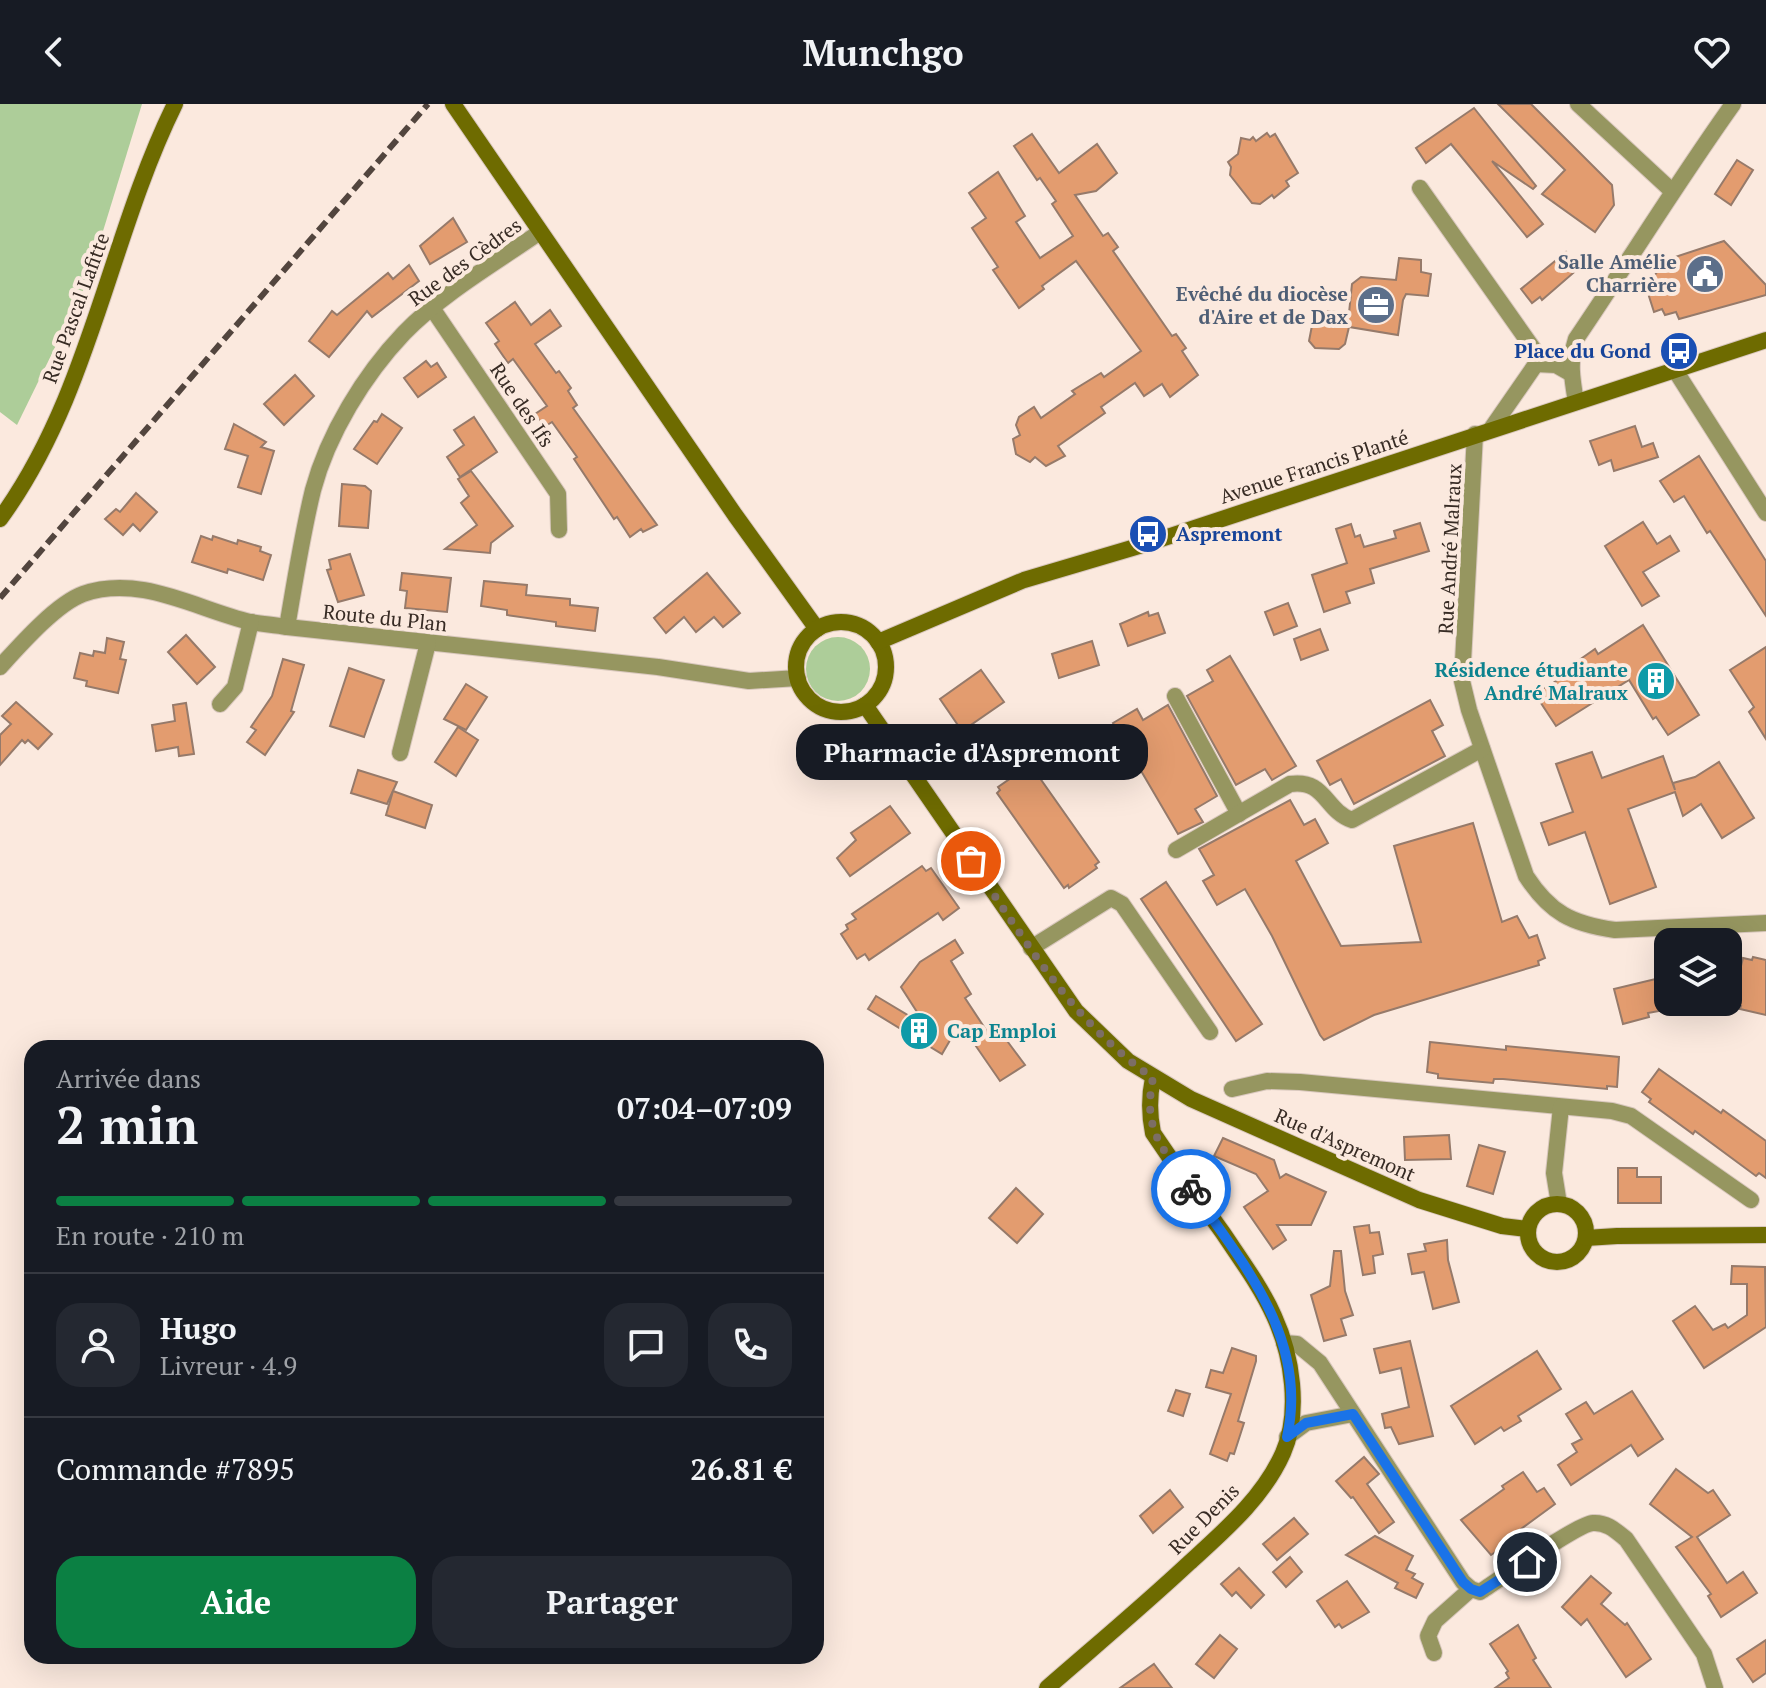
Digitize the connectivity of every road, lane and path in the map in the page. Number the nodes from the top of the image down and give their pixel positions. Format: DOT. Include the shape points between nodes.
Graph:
graph roads {
  1 [pos="175,104"];
  2 [pos="453,104"];
  3 [pos="1578,104"];
  4 [pos="1733,104"];
  5 [pos="1420,188"];
  6 [pos="1672,191"];
  7 [pos="540,232"];
  8 [pos="432,308"];
  9 [pos="1766,340"];
  10 [pos="1536,364"];
  11 [pos="1675,370"];
  12 [pos="1570,373"];
  13 [pos="1576,402"];
  14 [pos="1483,432"];
  15 [pos="1766,513"];
  16 [pos="0,519"];
  17 [pos="559,530"];
  18 [pos="251,622"];
  19 [pos="287,627"];
  20 [pos="817,629"];
  21 [pos="878,642"];
  22 [pos="428,643"];
  23 [pos="0,667"];
  24 [pos="798,678"];
  25 [pos="1175,696"];
  26 [pos="220,704"];
  27 [pos="865,705"];
  28 [pos="1482,749"];
  29 [pos="400,753"];
  30 [pos="1239,814"];
  31 [pos="1176,850"];
  32 [pos="1766,923"];
  33 [pos="1031,948"];
  34 [pos="1210,1032"];
  35 [pos="1153,1078"];
  36 [pos="1232,1089"];
  37 [pos="1561,1107"];
  38 [pos="1751,1200"];
  39 [pos="1559,1204"];
  40 [pos="1527,1229"];
  41 [pos="1766,1235"];
  42 [pos="1586,1238"];
  43 [pos="1284,1343"];
  44 [pos="1353,1414"];
  45 [pos="1287,1437"];
  46 [pos="1471,1589"];
  47 [pos="1434,1653"];
  48 [pos="1047,1688"];
  49 [pos="1715,1688"];
  1 -- 16 [label="main road, Rue Pascal Lafitte" via="156,143 52,430"];
  2 -- 7 [label="main road"];
  3 -- 6 [label="street"];
  4 -- 6 [label="street"];
  5 -- 10 [label="street" via="1537,354"];
  6 -- 12 [label="street" via="1576,339"];
  7 -- 8 [label="street, Rue des Cèdres"];
  7 -- 20 [label="main road"];
  8 -- 17 [label="street, Rue des Ifs" via="558,494"];
  8 -- 19 [label="street, Rue des Cèdres" via="376,367 332,443 314,487"];
  9 -- 11 [label="main road, Avenue Francis Planté"];
  10 -- 12 [label="street" via="1556,365"];
  10 -- 14 [label="street"];
  11 -- 13 [label="main road, Avenue Francis Planté"];
  11 -- 15 [label="street"];
  12 -- 13 [label="street"];
  13 -- 14 [label="main road, Avenue Francis Planté"];
  14 -- 21 [label="main road, Avenue Francis Planté" via="1024,580"];
  14 -- 28 [label="street, Rue André Malraux" via="1462,681"];
  18 -- 19 [label="street, Route du Plan"];
  18 -- 23 [label="street, Route du Plan" via="145,589 113,587 81,594 37,626"];
  18 -- 26 [label="street" via="235,687"];
  19 -- 22 [label="street, Route du Plan"];
  20 -- 21 [label="main road" via="844,622 869,632"];
  20 -- 24 [label="main road" via="800,651"];
  21 -- 27 [label="main road" via="886,670 876,696"];
  22 -- 24 [label="street, Route du Plan" via="749,681"];
  22 -- 29 [label="street"];
  24 -- 27 [label="main road" via="810,699 830,711"];
  25 -- 30 [label="street"];
  27 -- 33 [label="main road, Rue d'Aspremont"];
  28 -- 30 [label="street" via="1352,820 1304,782 1290,784"];
  28 -- 32 [label="street, Rue André Malraux" via="1526,876 1540,897 1563,915 1615,930"];
  30 -- 31 [label="street"];
  33 -- 34 [label="street" via="1111,898 1122,904"];
  33 -- 35 [label="main road, Rue d'Aspremont" via="1076,1011"];
  35 -- 40 [label="main road, Rue d'Aspremont" via="1419,1200"];
  35 -- 43 [label="main road, Rue Denis" via="1153,1133 1252,1276"];
  36 -- 37 [label="street" via="1267,1081 1300,1082"];
  37 -- 38 [label="street" via="1631,1116"];
  37 -- 39 [label="street" via="1554,1173"];
  39 -- 40 [label="main road" via="1544,1206"];
  39 -- 42 [label="main road" via="1574,1209 1584,1222"];
  40 -- 42 [label="main road" via="1537,1256 1550,1263 1579,1254"];
  41 -- 42 [label="main road"];
  43 -- 44 [label="street" via="1297,1344 1320,1363"];
  43 -- 45 [label="main road, Rue Denis" via="1292,1384"];
  44 -- 45 [label="street" via="1306,1423"];
  44 -- 46 [label="street"];
  45 -- 48 [label="main road, Rue Denis" via="1267,1482 1243,1512"];
  46 -- 47 [label="street" via="1435,1621 1428,1636"];
  46 -- 49 [label="street" via="1480,1592 1592,1523 1611,1526 1626,1539 1704,1654"];
}
